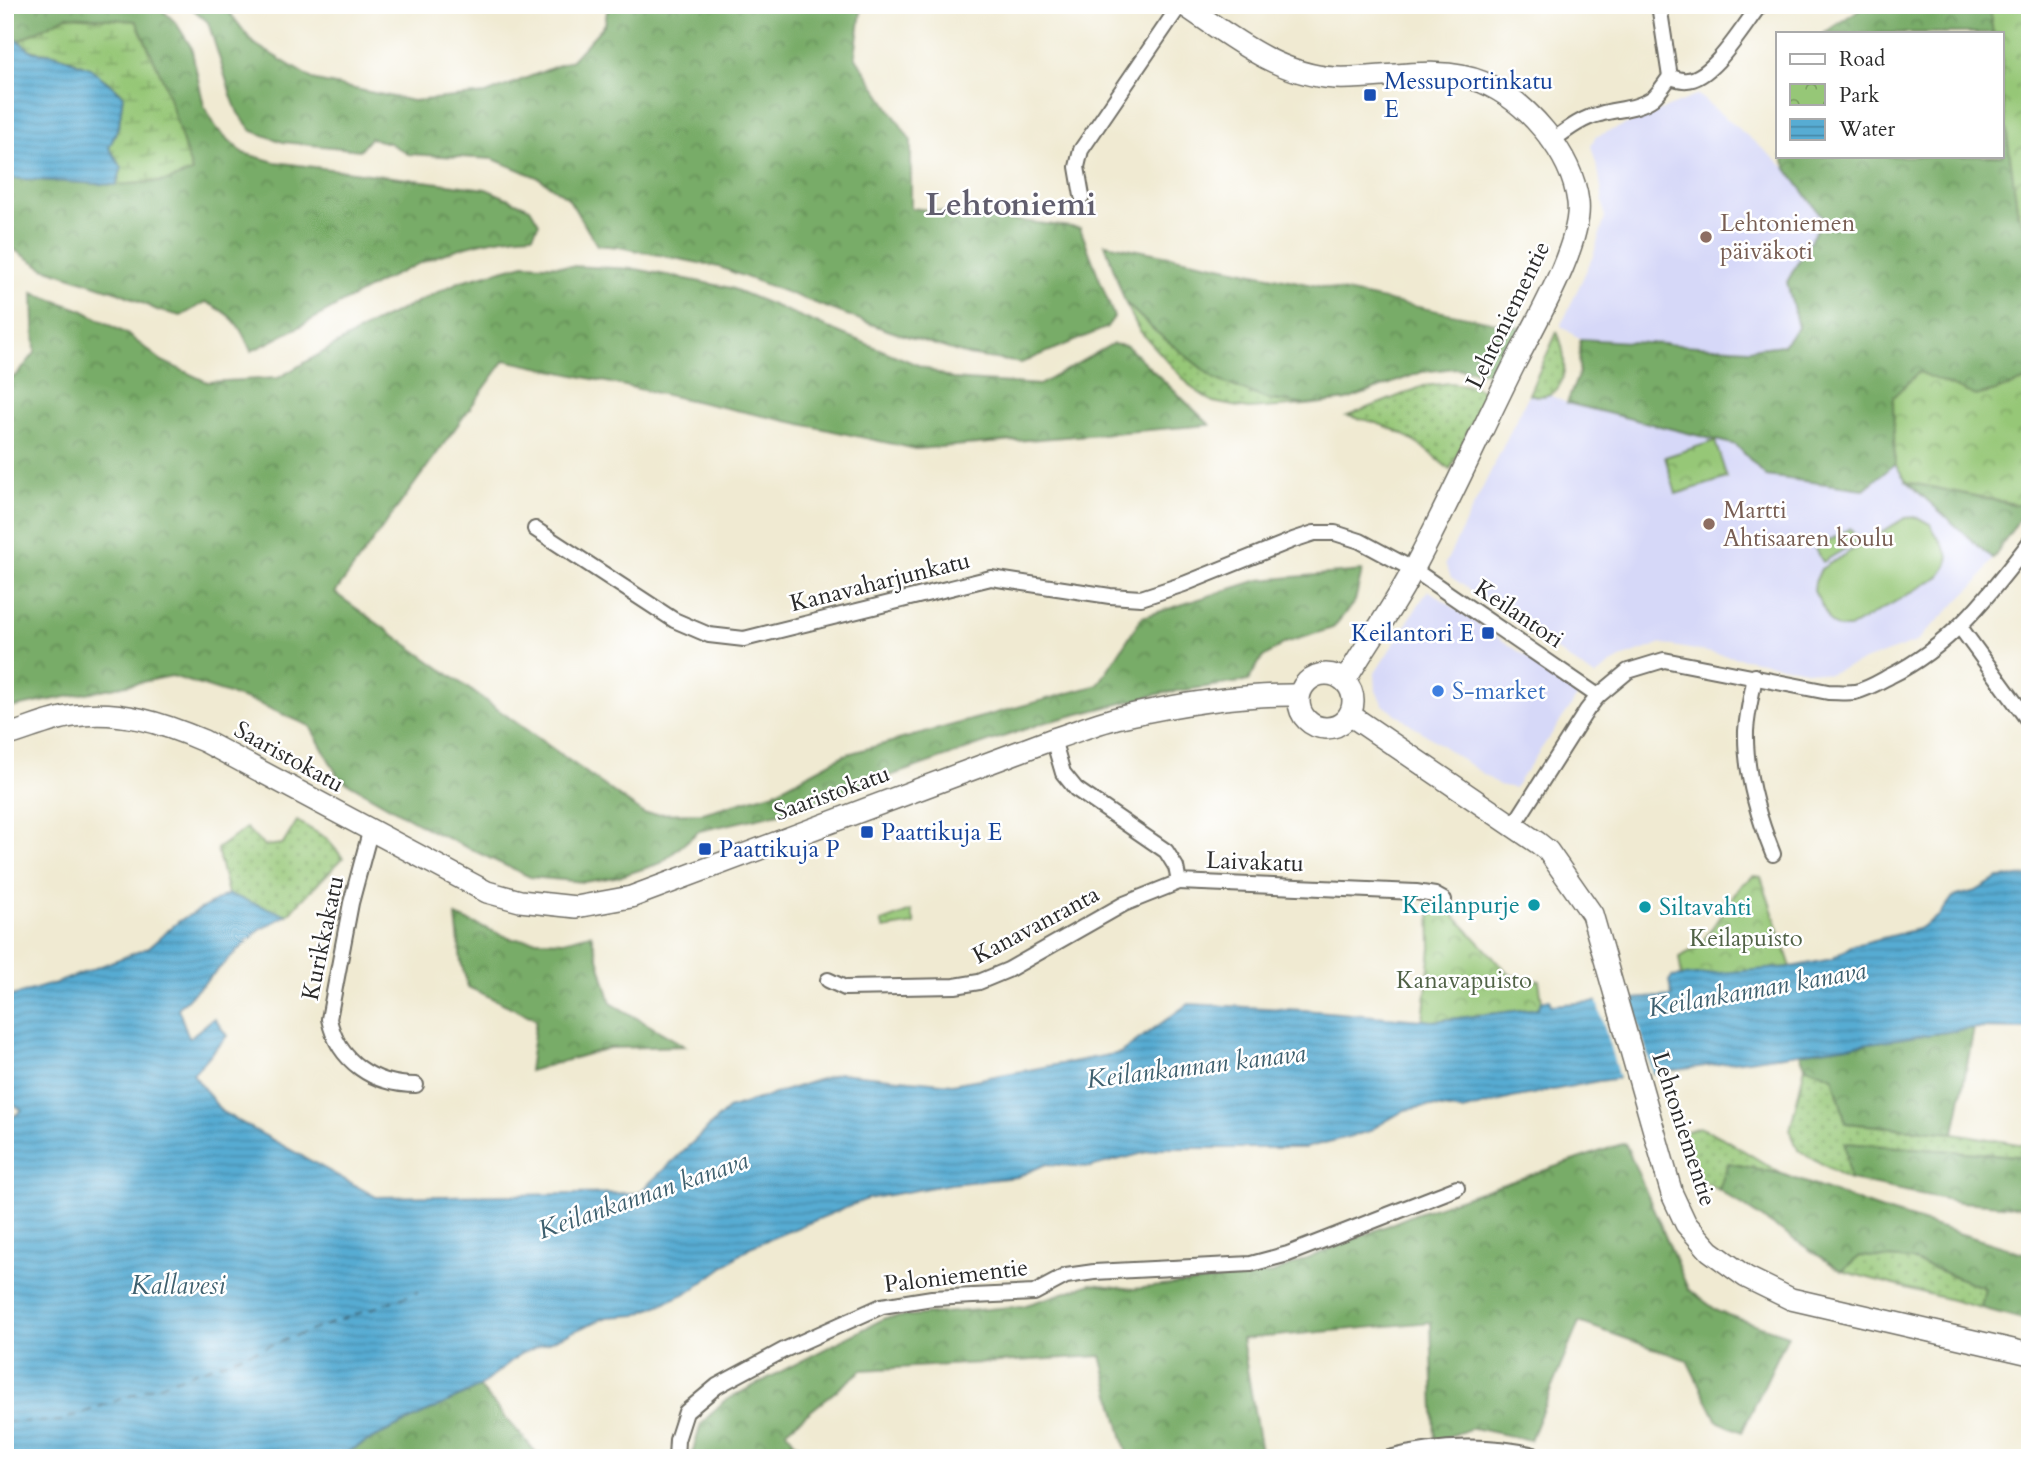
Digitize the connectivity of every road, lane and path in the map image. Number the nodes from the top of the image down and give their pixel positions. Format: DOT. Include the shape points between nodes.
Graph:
graph roads {
  1 [pos="1182,5"];
  2 [pos="1659,5"];
  3 [pos="1760,5"];
  4 [pos="1670,77"];
  5 [pos="1553,140"];
  6 [pos="1082,196"];
  7 [pos="535,528"];
  8 [pos="2030,542"];
  9 [pos="1414,570"];
  10 [pos="1960,627"];
  11 [pos="1755,676"];
  12 [pos="1345,681"];
  13 [pos="1299,695"];
  14 [pos="1598,696"];
  15 [pos="1350,715"];
  16 [pos="2030,723"];
  17 [pos="5,736"];
  18 [pos="1053,739"];
  19 [pos="1514,825"];
  20 [pos="370,832"];
  21 [pos="1773,853"];
  22 [pos="1179,882"];
  23 [pos="1444,900"];
  24 [pos="828,981"];
  25 [pos="416,1085"];
  26 [pos="1457,1188"];
  27 [pos="2030,1354"];
  28 [pos="676,1458"];
  29 [pos="1389,1458"];
  30 [pos="1545,1458"];
  1 -- 5 [label="main road, Lehtoniementie" via="1269,61 1296,71 1333,78 1443,74 1483,83 1504,94"];
  1 -- 6 [label="street" via="1081,150 1077,167"];
  2 -- 4 [label="street"];
  3 -- 4 [label="street" via="1704,74 1687,80"];
  4 -- 5 [label="street" via="1653,98 1578,122"];
  5 -- 9 [label="main road, Lehtoniementie" via="1578,202 1573,239"];
  7 -- 9 [label="street, Kanavaharjunkatu" via="674,620 709,635 744,639 991,578 1141,598 1314,533 1335,533 1360,541"];
  8 -- 10 [label="street"];
  9 -- 12 [label="main road, Lehtoniementie"];
  9 -- 14 [label="street, Keilantori"];
  10 -- 11 [label="street" via="1898,673 1853,692 1828,692"];
  10 -- 16 [label="street"];
  11 -- 14 [label="street" via="1664,660 1628,671"];
  11 -- 21 [label="street" via="1746,759 1759,819"];
  12 -- 13 [label="main road" via="1330,674 1314,676"];
  12 -- 15 [label="main road" via="1354,701"];
  13 -- 15 [label="main road" via="1304,718 1316,727 1339,726"];
  13 -- 18 [label="main road, Saaristokatu" via="1215,702 1120,718"];
  14 -- 19 [label="street"];
  15 -- 19 [label="main road, Lehtoniementie"];
  17 -- 20 [label="main road, Saaristokatu" via="72,716 114,714 162,723 204,741"];
  18 -- 20 [label="main road, Saaristokatu" via="631,897 576,907 486,892"];
  18 -- 22 [label="street, Laivakatu" via="1063,773 1076,789 1166,851 1177,867"];
  19 -- 27 [label="main road, Lehtoniementie" via="1548,851 1592,914 1672,1194 1686,1224 1710,1251 1746,1277 1791,1299"];
  20 -- 25 [label="street, Kurikkakatu" via="329,1019 333,1039 345,1056 372,1076 396,1085"];
  22 -- 23 [label="street, Laivakatu" via="1416,892"];
  22 -- 24 [label="street, Kanavanranta" via="1124,904 979,982 845,988"];
  26 -- 28 [label="street, Paloniementie" via="1251,1264 1094,1272 1066,1276 1034,1293 932,1298 882,1306 717,1386 686,1412"];
  29 -- 30 [label="street" via="1477,1446"];
}
